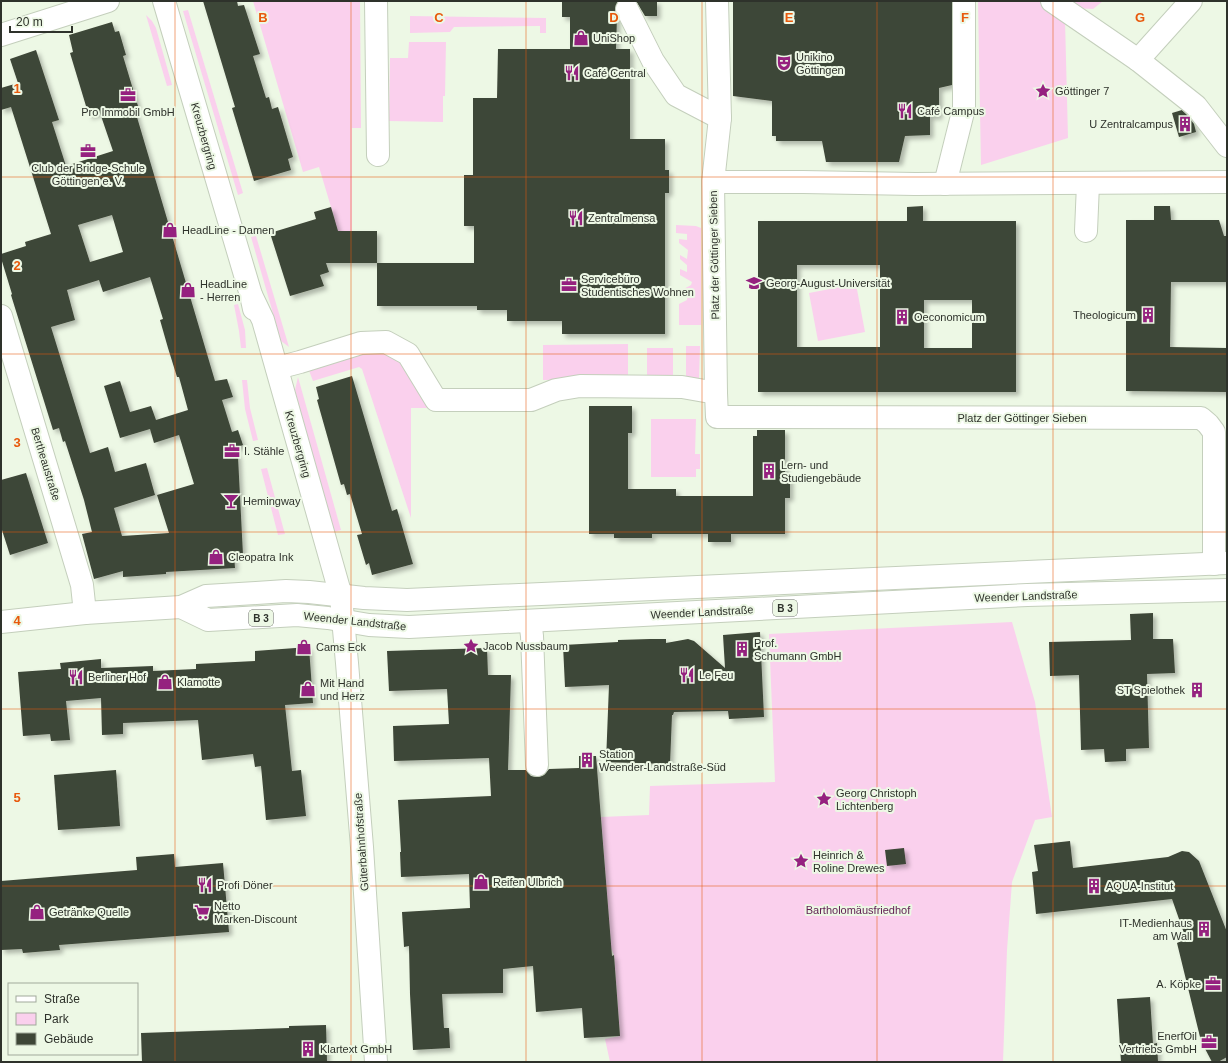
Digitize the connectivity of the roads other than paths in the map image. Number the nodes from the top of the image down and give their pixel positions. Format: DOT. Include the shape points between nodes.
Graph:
graph roads {
  1 [pos="108,1"];
  2 [pos="164,1"];
  3 [pos="376,1"];
  4 [pos="717,1"];
  5 [pos="964,1"];
  6 [pos="1052,1"];
  7 [pos="1191,1"];
  8 [pos="627,9"];
  9 [pos="1,35"];
  10 [pos="1138,60"];
  11 [pos="720,118"];
  12 [pos="1227,146"];
  13 [pos="378,155"];
  14 [pos="713,182"];
  15 [pos="1227,182"];
  16 [pos="945,184"];
  17 [pos="1088,184"];
  18 [pos="1086,231"];
  19 [pos="251,295"];
  20 [pos="1,316"];
  21 [pos="277,368"];
  22 [pos="716,393"];
  23 [pos="1220,564"];
  24 [pos="1227,590"];
  25 [pos="336,595"];
  26 [pos="181,607"];
  27 [pos="85,613"];
  28 [pos="343,621"];
  29 [pos="530,621"];
  30 [pos="1,622"];
  31 [pos="537,765"];
  32 [pos="376,1062"];
  1 -- 9 [label="street"];
  2 -- 19 [label="street, Kreuzbergring"];
  3 -- 13 [label="street"];
  4 -- 11 [label="street, Platz der Göttinger Sieben"];
  5 -- 16 [label="street" via="964,108"];
  6 -- 10 [label="street"];
  7 -- 10 [label="street"];
  8 -- 11 [label="street" via="653,61 676,95"];
  10 -- 12 [label="street" via="1196,106"];
  11 -- 14 [label="street, Platz der Göttinger Sieben"];
  14 -- 16 [label="street"];
  14 -- 22 [label="street, Platz der Göttinger Sieben"];
  15 -- 17 [label="street"];
  16 -- 17 [label="street"];
  17 -- 18 [label="street"];
  19 -- 21 [label="street, Kreuzbergring" via="263,320"];
  19 -- 25 [label="street, Kreuzbergring" via="267,371 310,529"];
  20 -- 27 [label="street, Bertheaustraße" via="82,585"];
  21 -- 22 [label="street" via="361,343 386,342 408,354 436,400 532,400 556,390 580,386 682,387"];
  21 -- 25 [label="street, Kreuzbergring"];
  22 -- 23 [label="street, Platz der Göttinger Sieben" via="717,417 1201,418 1214,432"];
  23 -- 25 [label="street, Weender Landstraße / B 3" via="430,600"];
  24 -- 29 [label="street, Weender Landstraße / B 3" via="1027,595"];
  25 -- 26 [label="street, Weender Landstraße / B 3" via="286,591 206,596"];
  25 -- 28 [label="street, Güterbahnhofstraße"];
  26 -- 27 [label="street, Weender Landstraße / B 3"];
  26 -- 28 [label="street, Weender Landstraße / B 3" via="208,620 297,615"];
  27 -- 30 [label="street, Weender Landstraße / B 3"];
  28 -- 29 [label="street, Weender Landstraße / B 3" via="409,627"];
  28 -- 32 [label="street, Güterbahnhofstraße"];
  29 -- 31 [label="street"];
}
